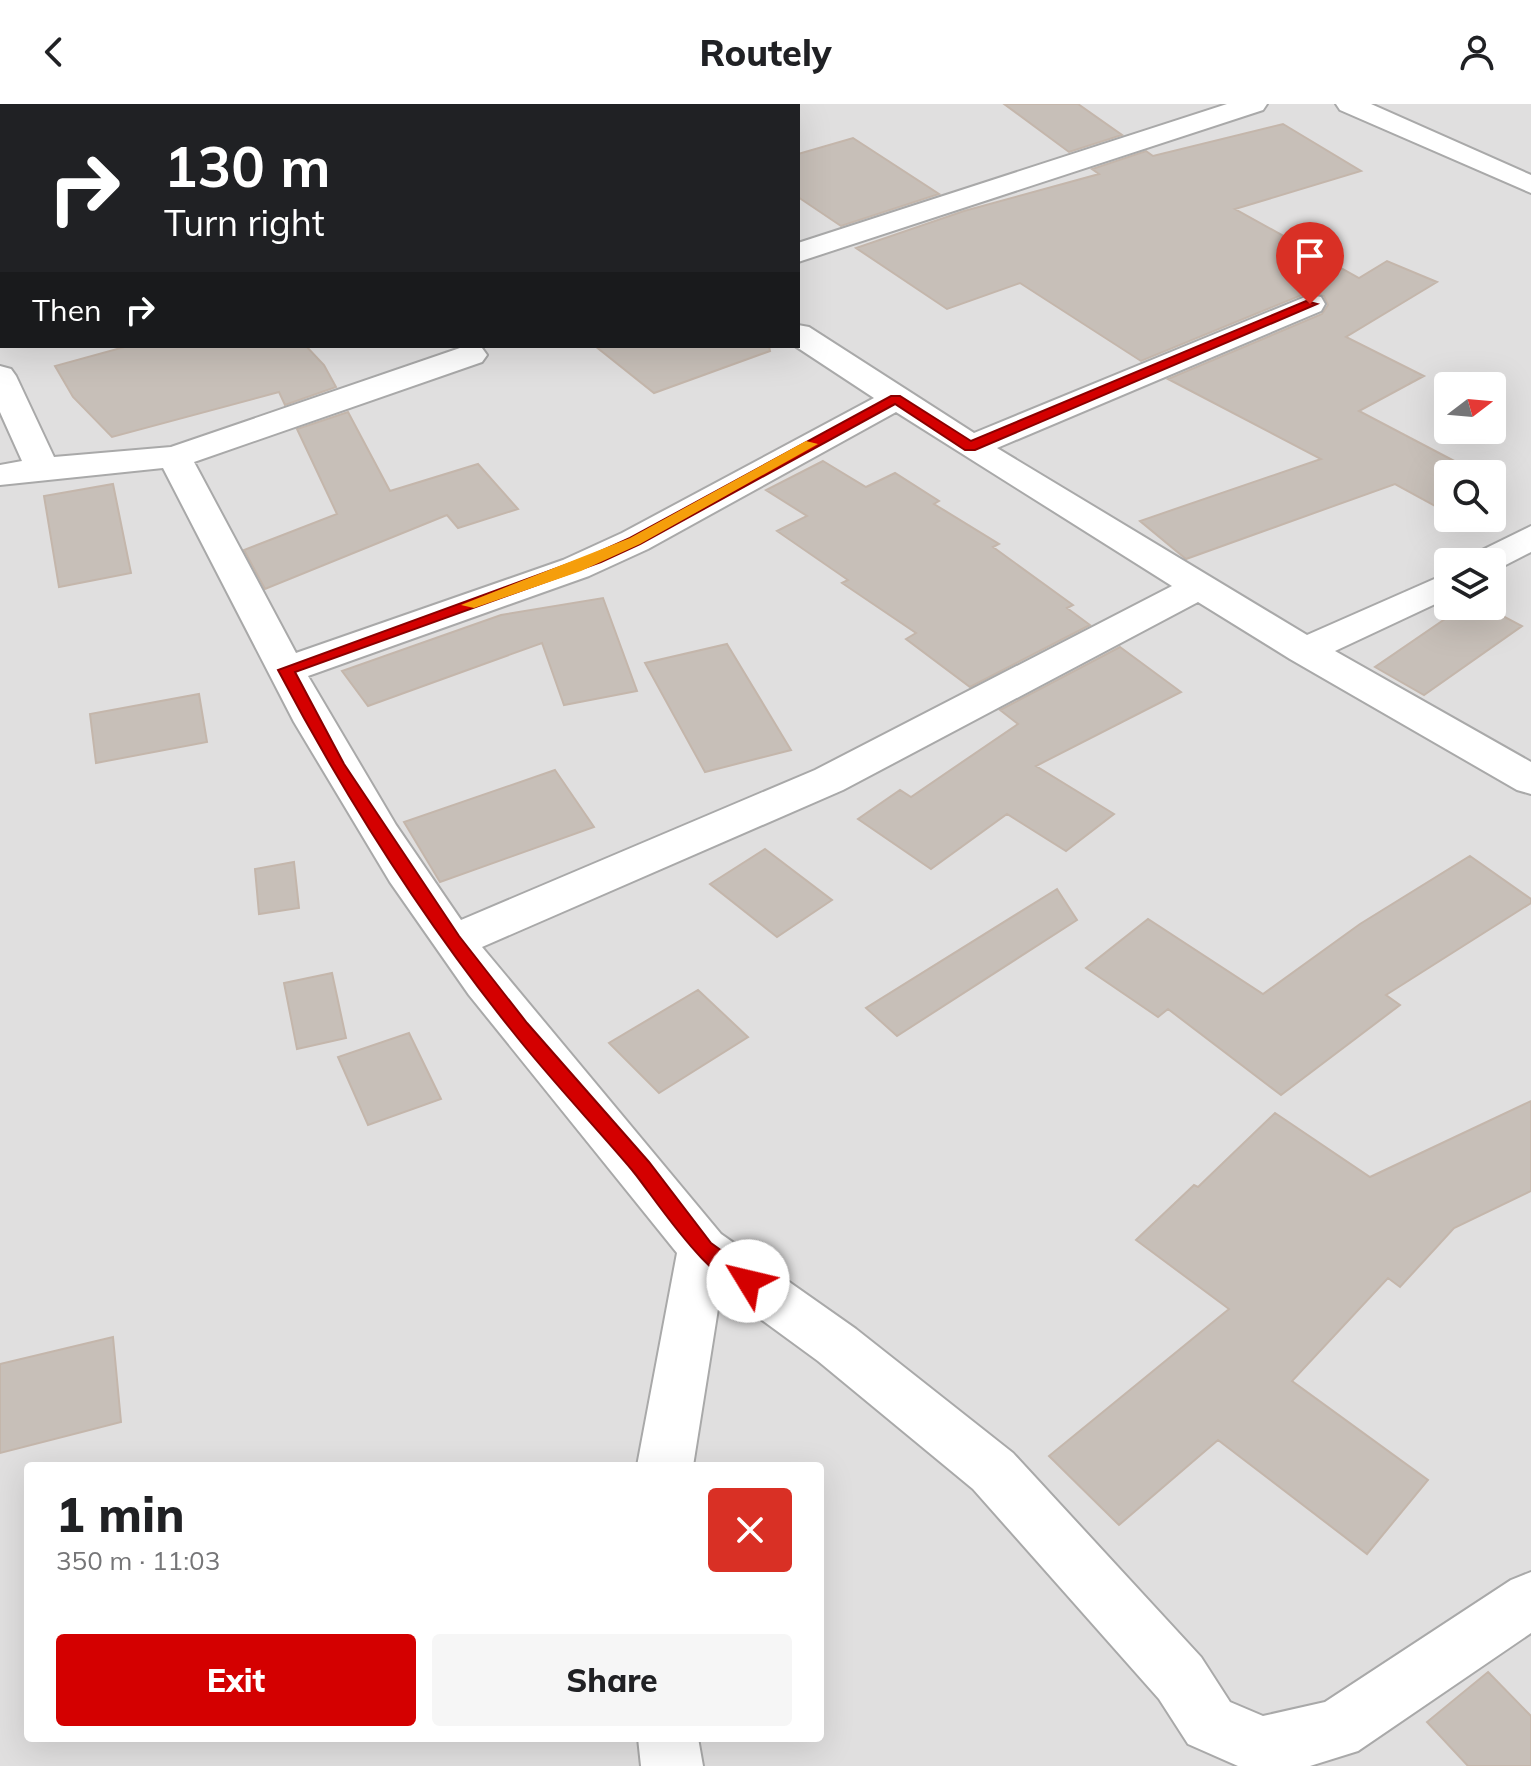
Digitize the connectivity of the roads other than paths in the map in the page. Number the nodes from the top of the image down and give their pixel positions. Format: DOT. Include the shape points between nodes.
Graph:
graph roads {
  1 [pos="1254,104"];
  2 [pos="1349,104"];
  3 [pos="1531,185"];
  4 [pos="800,252"];
  5 [pos="1310,304"];
  6 [pos="800,335"];
  7 [pos="471,355"];
  8 [pos="0,376"];
  9 [pos="896,399"];
  10 [pos="970,447"];
  11 [pos="175,457"];
  12 [pos="42,468"];
  13 [pos="0,475"];
  14 [pos="1531,537"];
  15 [pos="1506,551"];
  16 [pos="1198,587"];
  17 [pos="1434,590"];
  18 [pos="1303,651"];
  19 [pos="286,670"];
  20 [pos="1531,780"];
  21 [pos="453,941"];
  22 [pos="703,1249"];
  23 [pos="666,1462"];
  24 [pos="1531,1599"];
  25 [pos="669,1742"];
  26 [pos="672,1766"];
  1 -- 4 [label="street"];
  2 -- 3 [label="street"];
  5 -- 10 [label="street"];
  6 -- 9 [label="street"];
  7 -- 11 [label="street"];
  8 -- 12 [label="street"];
  9 -- 10 [label="street"];
  9 -- 19 [label="street" via="588,563"];
  10 -- 16 [label="street"];
  11 -- 12 [label="street"];
  11 -- 19 [label="street"];
  12 -- 13 [label="street"];
  14 -- 15 [label="street"];
  16 -- 18 [label="street"];
  16 -- 21 [label="street" via="829,780"];
  17 -- 18 [label="street"];
  18 -- 20 [label="street"];
  19 -- 21 [label="street" via="337,765"];
  21 -- 22 [label="street" via="520,1028 642,1167"];
  22 -- 23 [label="street"];
  22 -- 24 [label="street" via="837,1345 993,1471 1180,1678 1209,1723 1263,1746 1337,1730"];
  25 -- 26 [label="street"];
}
